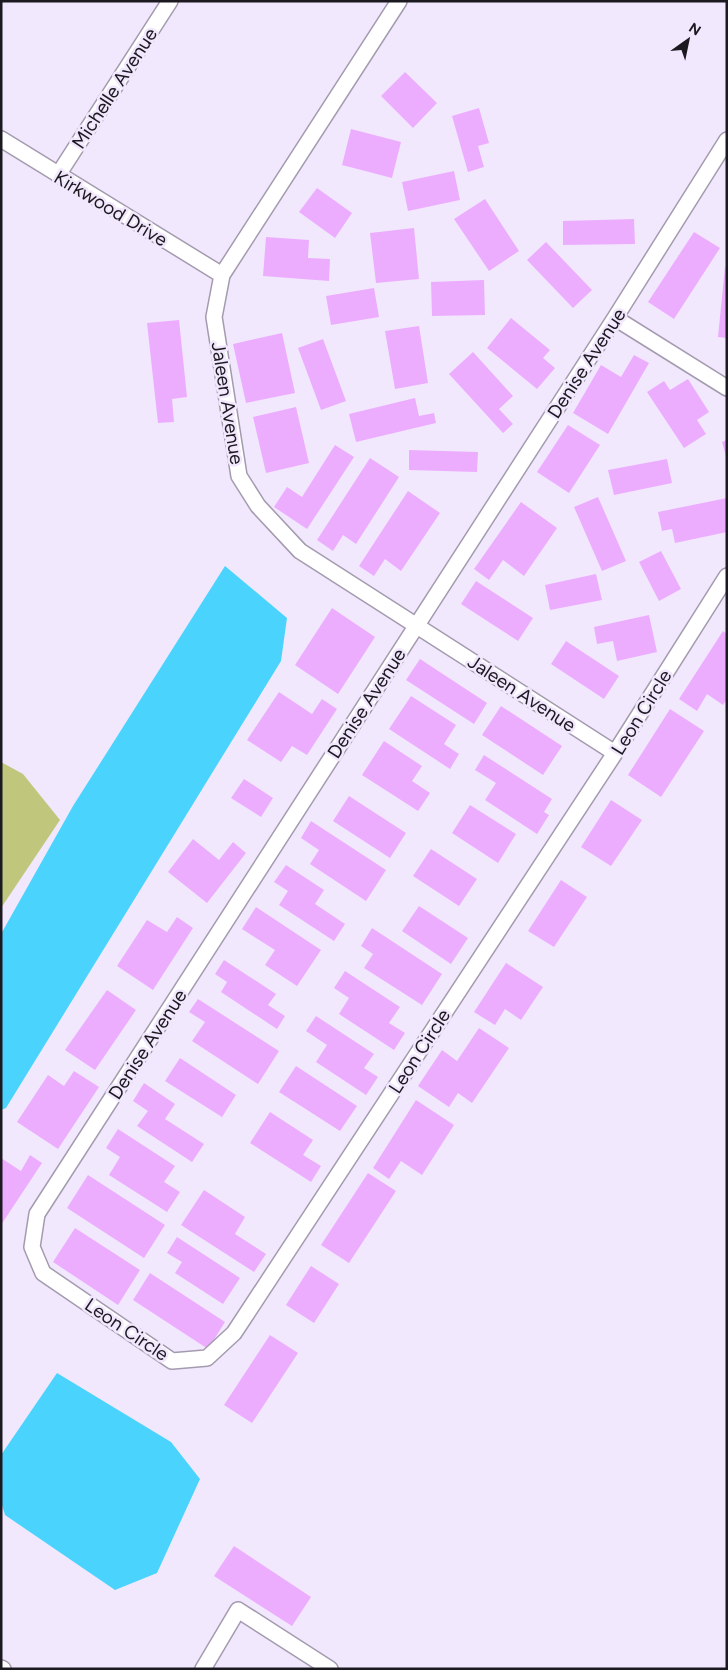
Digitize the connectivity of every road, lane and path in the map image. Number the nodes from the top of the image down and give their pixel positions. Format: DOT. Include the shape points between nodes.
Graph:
graph roads {
  1 [pos="170,1"];
  2 [pos="399,1"];
  3 [pos="1,139"];
  4 [pos="727,140"];
  5 [pos="58,176"];
  6 [pos="222,275"];
  7 [pos="615,318"];
  8 [pos="727,388"];
  9 [pos="727,576"];
  10 [pos="416,626"];
  11 [pos="615,753"];
  12 [pos="43,1273"];
  13 [pos="202,1669"];
  14 [pos="330,1669"];
  1 -- 5 [label="lane, Michelle Avenue"];
  2 -- 6 [label="lane, Jaleen Avenue"];
  3 -- 5 [label="lane, Kirkwood Drive"];
  4 -- 7 [label="lane, Denise Avenue"];
  5 -- 6 [label="lane, Kirkwood Drive"];
  6 -- 10 [label="lane, Jaleen Avenue" via="214,317 239,476 258,506 300,551"];
  7 -- 8 [label="lane"];
  7 -- 10 [label="lane, Denise Avenue"];
  9 -- 11 [label="lane, Leon Circle"];
  10 -- 11 [label="lane, Jaleen Avenue"];
  10 -- 12 [label="lane, Denise Avenue" via="37,1214 32,1247"];
  11 -- 12 [label="lane, Leon Circle" via="234,1333 207,1358 172,1361"];
  13 -- 14 [label="lane" via="238,1610"];
}
